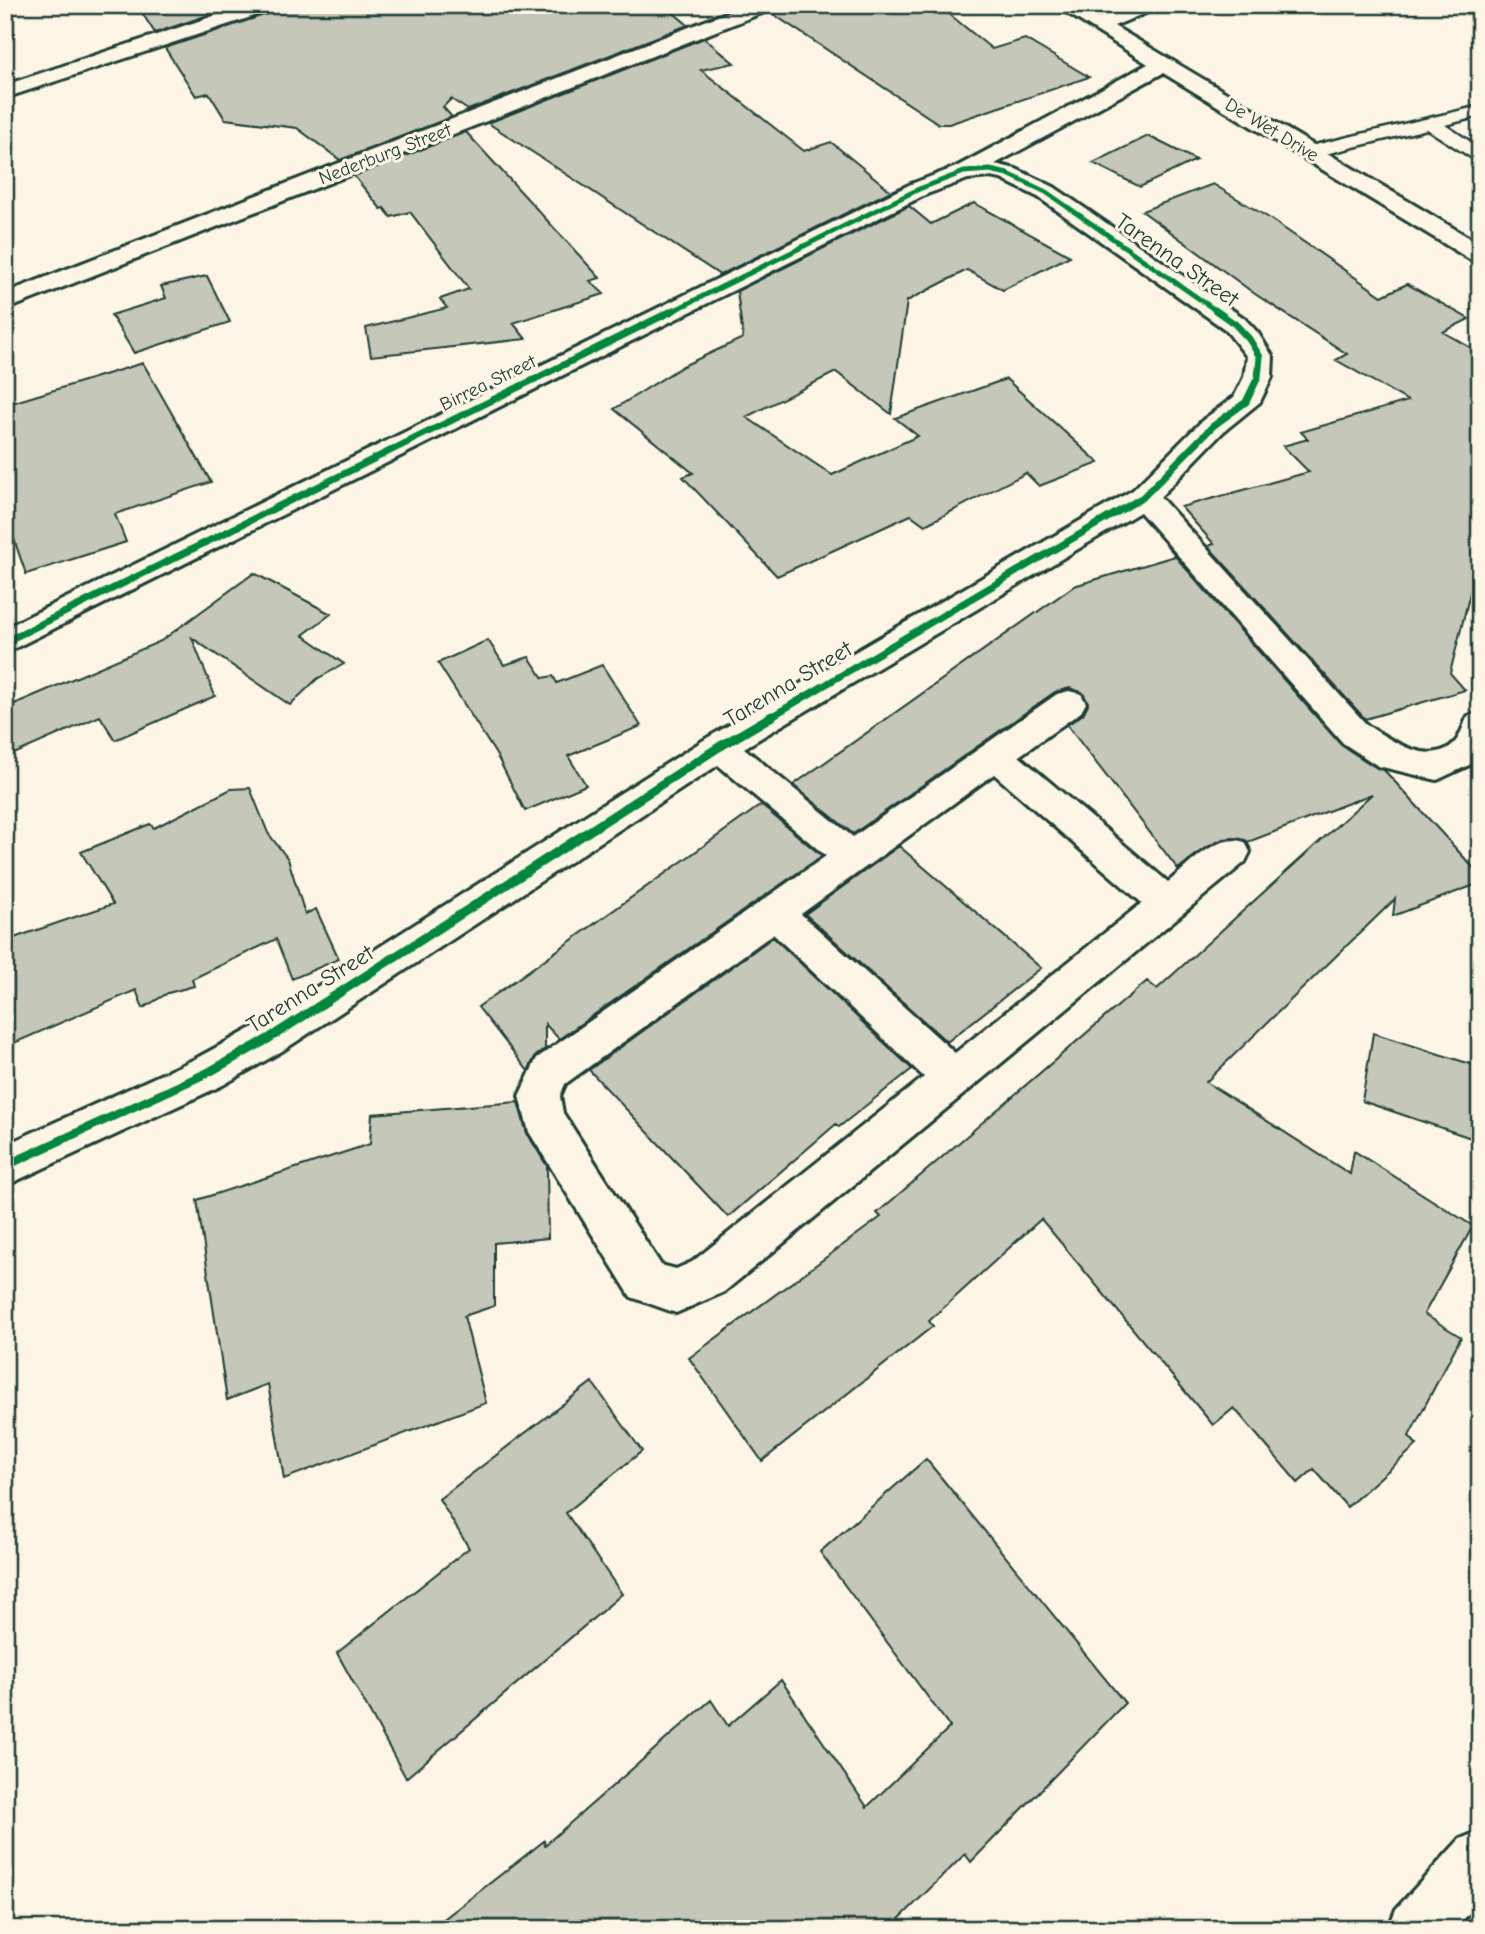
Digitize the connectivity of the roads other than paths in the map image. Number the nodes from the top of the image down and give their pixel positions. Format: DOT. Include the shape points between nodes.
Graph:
graph roads {
  1 [pos="268,5"];
  2 [pos="765,5"];
  3 [pos="1065,5"];
  4 [pos="1148,5"];
  5 [pos="1099,25"];
  6 [pos="1163,64"];
  7 [pos="5,92"];
  8 [pos="1480,111"];
  9 [pos="1430,123"];
  10 [pos="1309,152"];
  11 [pos="1480,157"];
  12 [pos="977,171"];
  13 [pos="1480,255"];
  14 [pos="5,302"];
  15 [pos="1143,497"];
  16 [pos="5,642"];
  17 [pos="1069,703"];
  18 [pos="1480,725"];
  19 [pos="719,747"];
  20 [pos="995,755"];
  21 [pos="1232,852"];
  22 [pos="852,857"];
  23 [pos="1168,904"];
  24 [pos="774,912"];
  25 [pos="954,1078"];
  26 [pos="5,1166"];
  27 [pos="1480,1859"];
  28 [pos="1416,1929"];
  1 -- 7 [label="street"];
  2 -- 14 [label="street, Nederburg Street"];
  3 -- 5 [label="street, De Wet Drive"];
  4 -- 5 [label="street"];
  5 -- 6 [label="street, De Wet Drive"];
  6 -- 10 [label="street, De Wet Drive"];
  6 -- 12 [label="street, Birrea Street"];
  8 -- 9 [label="lane"];
  9 -- 10 [label="lane"];
  9 -- 11 [label="lane"];
  10 -- 13 [label="street, De Wet Drive"];
  12 -- 15 [label="street, Tarenna Street" via="1008,174 1046,192 1235,324 1260,358 1258,377 1246,402 1213,426"];
  12 -- 16 [label="street, Birrea Street" via="942,178"];
  15 -- 18 [label="street" via="1355,734 1390,758 1437,767 1469,750"];
  15 -- 19 [label="street, Tarenna Street"];
  17 -- 20 [label="street"];
  19 -- 22 [label="street"];
  19 -- 26 [label="street, Tarenna Street" via="268,1039 209,1072"];
  20 -- 22 [label="street"];
  20 -- 23 [label="street"];
  21 -- 23 [label="street"];
  22 -- 24 [label="street"];
  23 -- 25 [label="street"];
  24 -- 25 [label="street"];
  24 -- 25 [label="street" via="551,1071 539,1096 544,1119 648,1282 676,1291 708,1277"];
  27 -- 28 [label="street"];
}
